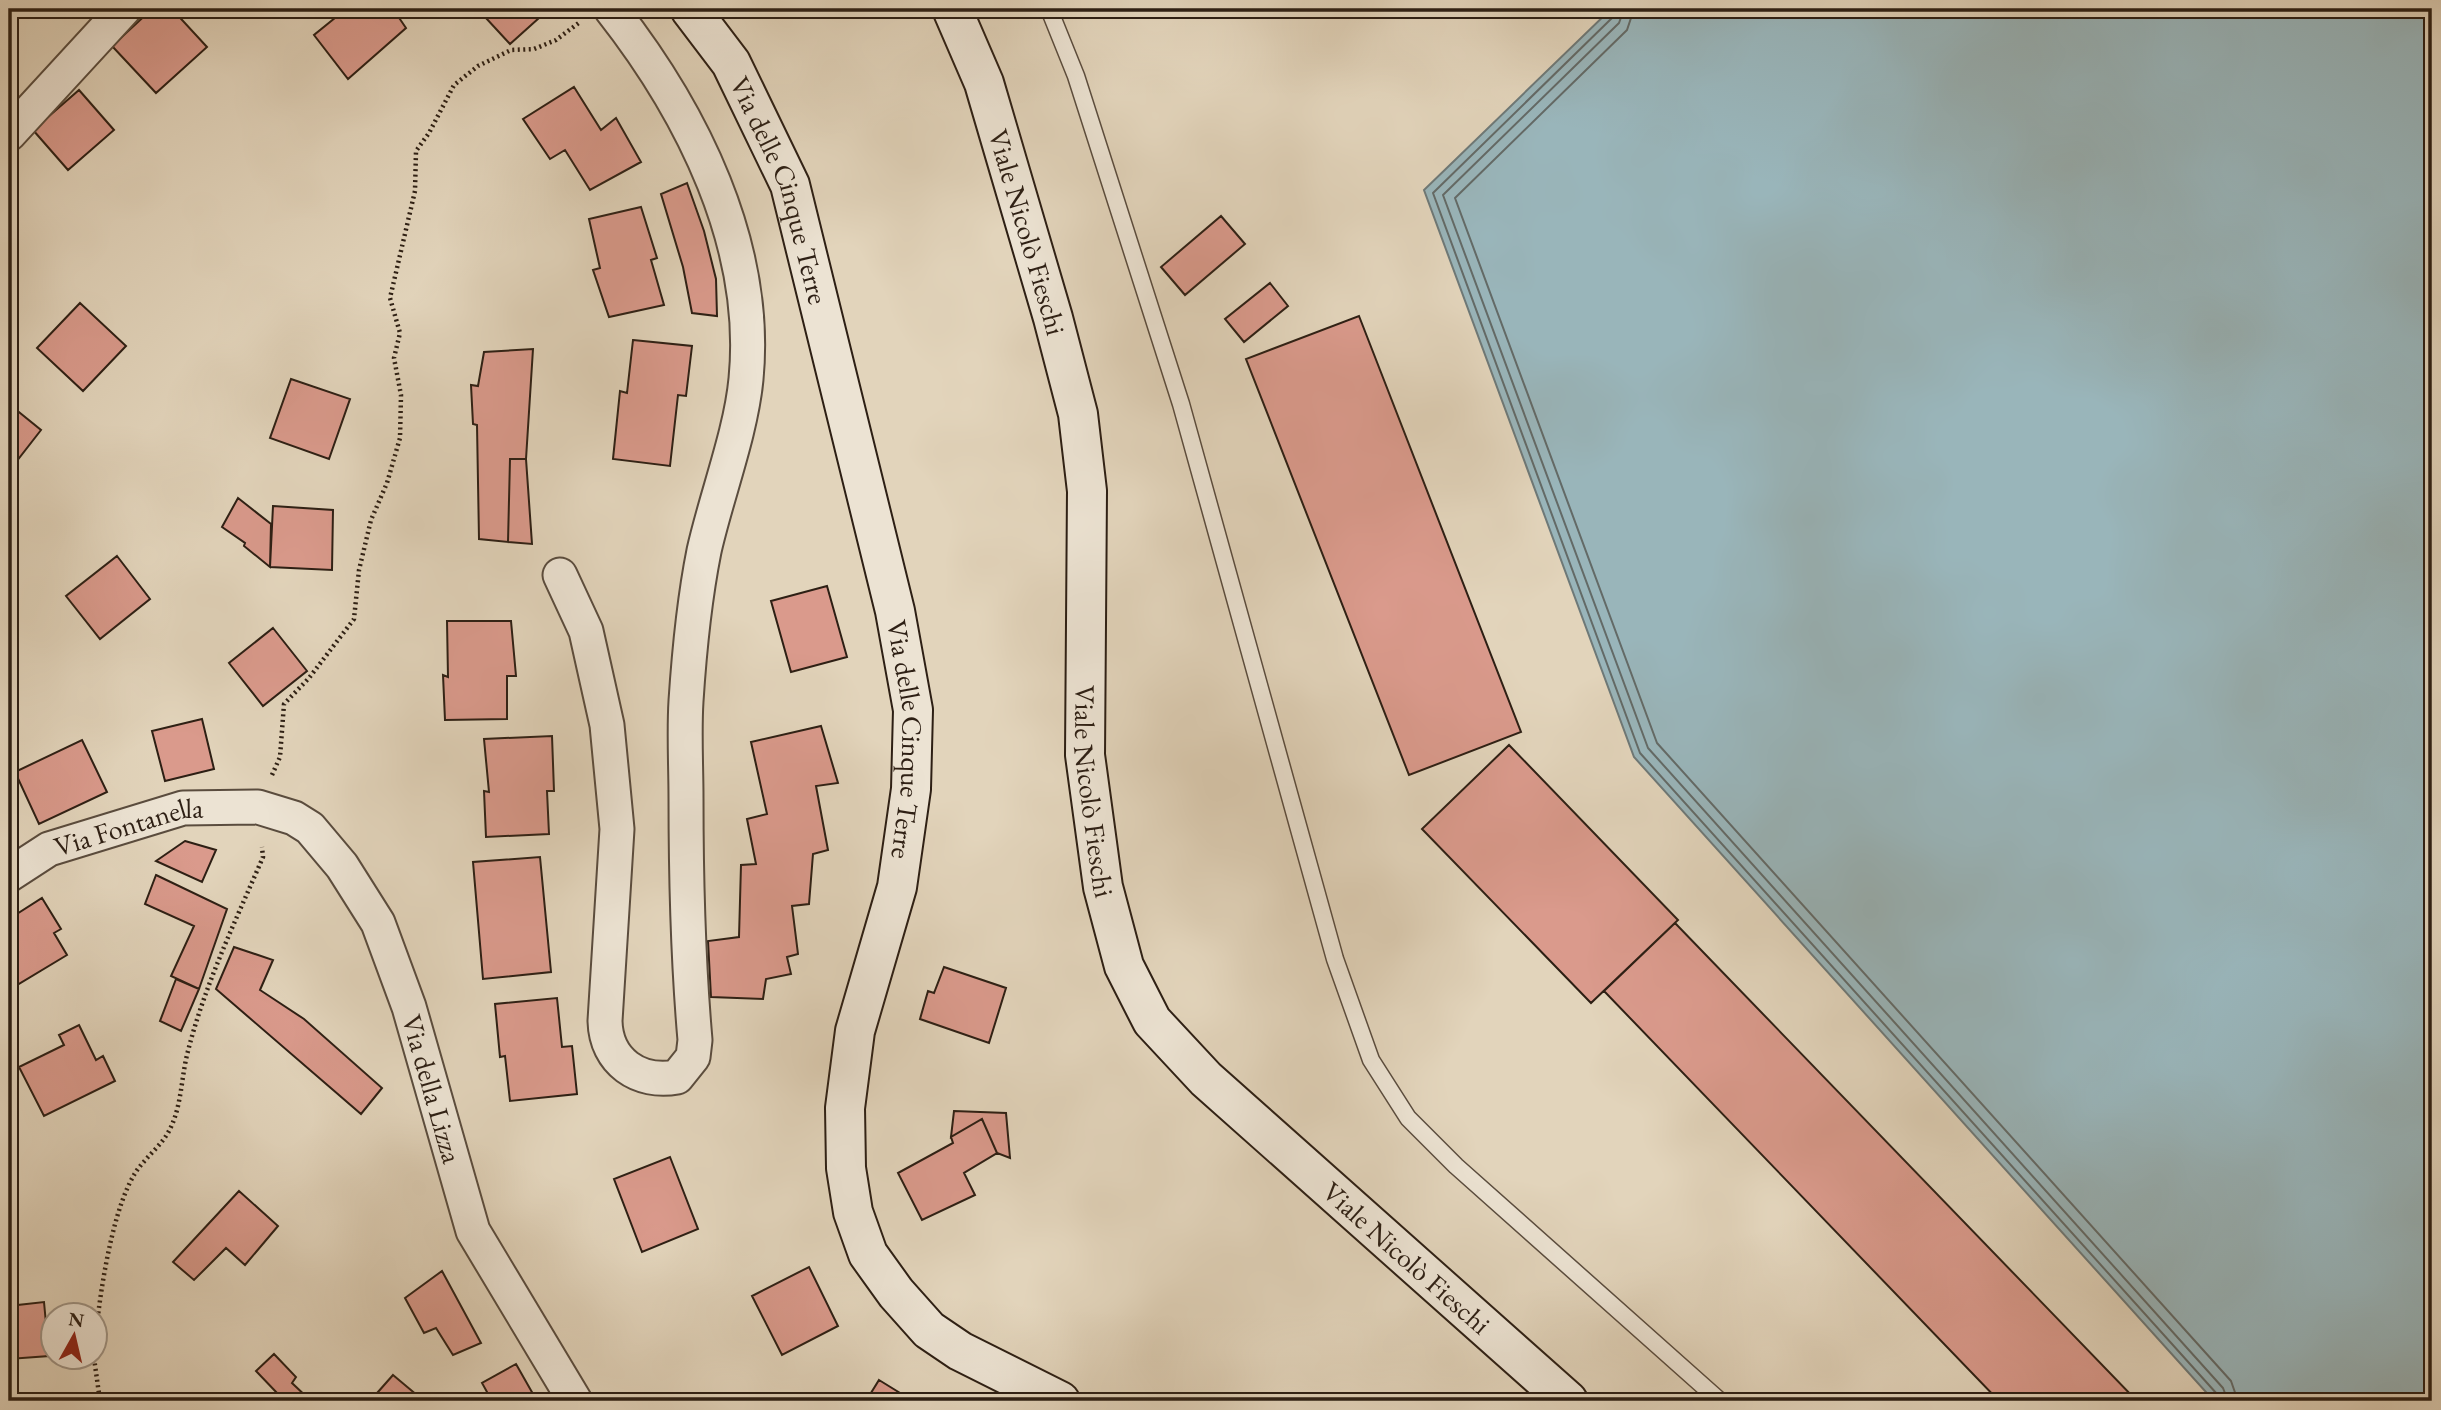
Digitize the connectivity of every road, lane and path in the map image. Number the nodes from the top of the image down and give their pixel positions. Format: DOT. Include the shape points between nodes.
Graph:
graph roads {
  1 [pos="124,9"];
  2 [pos="690,9"];
  3 [pos="952,9"];
  4 [pos="1049,9"];
  5 [pos="596,15"];
  6 [pos="9,134"];
  7 [pos="560,575"];
  8 [pos="258,807"];
  9 [pos="9,875"];
  10 [pos="101,1302"];
  11 [pos="96,1372"];
  12 [pos="100,1401"];
  13 [pos="575,1401"];
  14 [pos="1060,1401"];
  15 [pos="1569,1401"];
  16 [pos="1720,1401"];
  1 -- 6 [label="street"];
  2 -- 14 [label="main road, Via delle Cinque Terre" via="731,64 790,185 895,611 913,710 911,789 897,887 855,1031 845,1108 846,1168 853,1212 869,1254 929,1330 960,1351"];
  3 -- 15 [label="main road, Viale Nicolò Fieschi" via="984,83 1078,414 1087,491 1085,755 1103,887 1124,966 1152,1021 1206,1079"];
  4 -- 16 [label="lane" via="1080,89 1181,404 1335,959 1371,1060 1408,1118 1456,1166"];
  5 -- 7 [label="street" via="638,43 685,122 721,197 749,319 746,381 704,554 686,701 695,1040 693,1057 677,1077 644,1077 620,1062 608,1045 605,1021 617,829 607,724 586,631"];
  5 -- 8 [label="path" via="556,40 534,49 511,50 478,66 454,85 416,151 415,191 390,298 400,333 394,358 401,395 400,438 371,520 354,619 284,704 280,757"];
  8 -- 9 [label="street, Via Fontanella" via="183,808 49,849"];
  8 -- 10 [label="path" via="263,857 214,973 188,1052 170,1130 133,1176 113,1234"];
  8 -- 13 [label="street, Via della Lizza" via="310,828 342,866 378,923 409,1007 473,1231"];
  11 -- 12 [label="path"];
}
